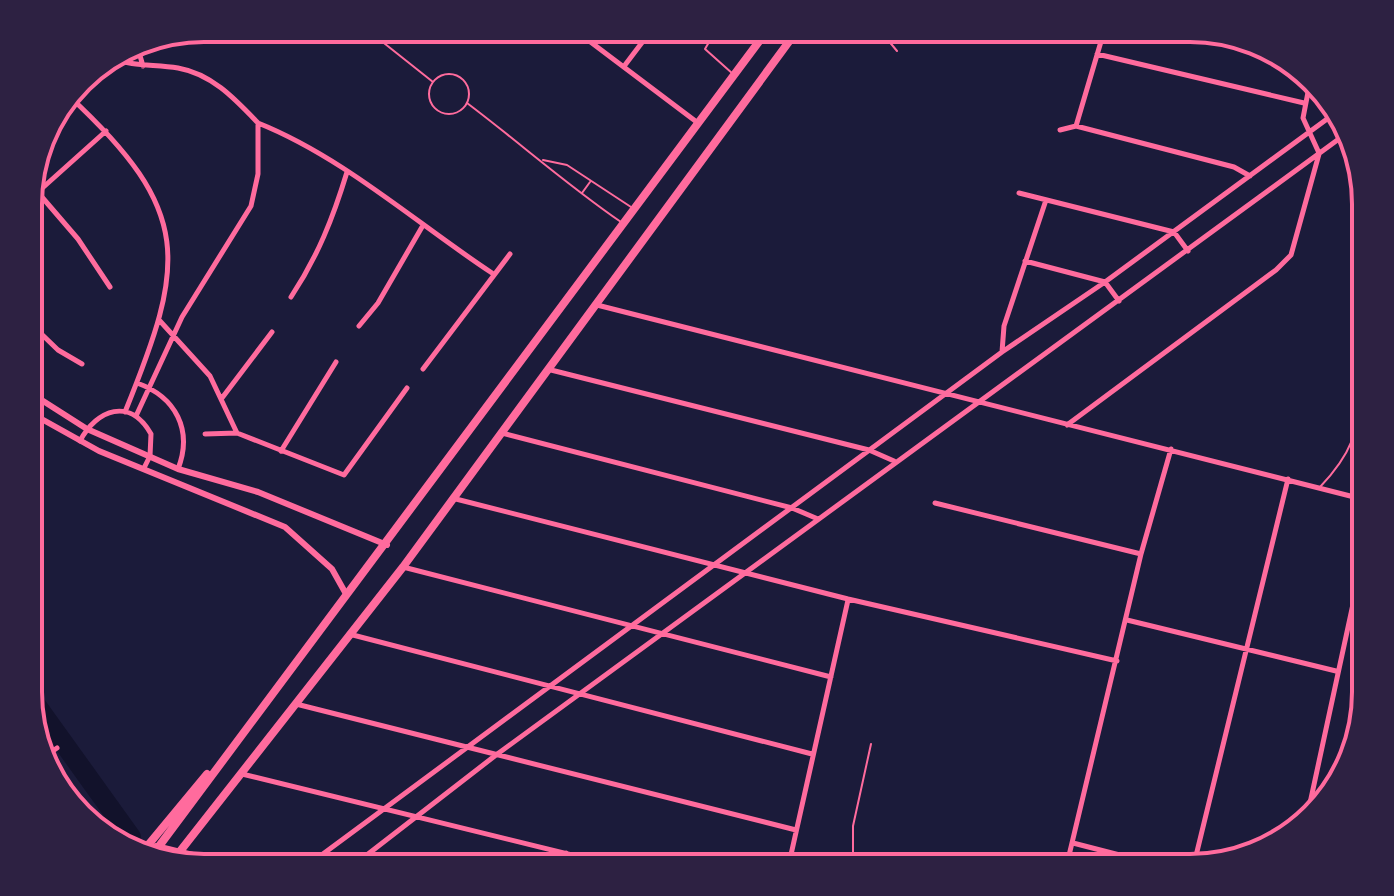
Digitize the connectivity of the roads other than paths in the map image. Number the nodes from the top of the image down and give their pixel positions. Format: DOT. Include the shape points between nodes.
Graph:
graph roads {
  1 [pos="382,42"];
  2 [pos="592,42"];
  3 [pos="642,42"];
  4 [pos="709,42"];
  5 [pos="758,42"];
  6 [pos="789,42"];
  7 [pos="890,42"];
  8 [pos="1101,42"];
  9 [pos="897,51"];
  10 [pos="1097,54"];
  11 [pos="140,55"];
  12 [pos="127,62"];
  13 [pos="625,65"];
  14 [pos="143,66"];
  15 [pos="734,75"];
  16 [pos="433,82"];
  17 [pos="1307,92"];
  18 [pos="467,103"];
  19 [pos="1304,103"];
  20 [pos="77,104"];
  21 [pos="1328,119"];
  22 [pos="258,123"];
  23 [pos="698,123"];
  24 [pos="1076,126"];
  25 [pos="1060,130"];
  26 [pos="106,131"];
  27 [pos="1308,133"];
  28 [pos="1338,139"];
  29 [pos="1319,153"];
  30 [pos="542,160"];
  31 [pos="347,172"];
  32 [pos="1250,176"];
  33 [pos="591,181"];
  34 [pos="43,189"];
  35 [pos="1019,193"];
  36 [pos="581,194"];
  37 [pos="42,196"];
  38 [pos="1046,200"];
  39 [pos="636,210"];
  40 [pos="625,224"];
  41 [pos="422,227"];
  42 [pos="1174,232"];
  43 [pos="1188,251"];
  44 [pos="510,254"];
  45 [pos="1025,261"];
  46 [pos="492,273"];
  47 [pos="1105,282"];
  48 [pos="110,287"];
  49 [pos="291,297"];
  50 [pos="1119,301"];
  51 [pos="597,305"];
  52 [pos="160,321"];
  53 [pos="359,326"];
  54 [pos="272,332"];
  55 [pos="42,335"];
  56 [pos="173,335"];
  57 [pos="1002,352"];
  58 [pos="336,362"];
  59 [pos="82,364"];
  60 [pos="423,369"];
  61 [pos="551,370"];
  62 [pos="137,383"];
  63 [pos="150,388"];
  64 [pos="407,388"];
  65 [pos="947,396"];
  66 [pos="222,398"];
  67 [pos="42,400"];
  68 [pos="978,404"];
  69 [pos="125,412"];
  70 [pos="136,416"];
  71 [pos="42,419"];
  72 [pos="1067,425"];
  73 [pos="87,429"];
  74 [pos="237,433"];
  75 [pos="502,433"];
  76 [pos="205,434"];
  77 [pos="80,441"];
  78 [pos="1352,442"];
  79 [pos="1171,449"];
  80 [pos="869,450"];
  81 [pos="281,451"];
  82 [pos="150,456"];
  83 [pos="894,462"];
  84 [pos="144,468"];
  85 [pos="178,469"];
  86 [pos="1288,479"];
  87 [pos="240,488"];
  88 [pos="1319,488"];
  89 [pos="1352,496"];
  90 [pos="451,498"];
  91 [pos="935,503"];
  92 [pos="233,507"];
  93 [pos="792,508"];
  94 [pos="819,519"];
  95 [pos="387,545"];
  96 [pos="1141,554"];
  97 [pos="715,565"];
  98 [pos="403,567"];
  99 [pos="748,574"];
  100 [pos="346,594"];
  101 [pos="848,599"];
  102 [pos="1352,605"];
  103 [pos="1127,620"];
  104 [pos="634,627"];
  105 [pos="348,634"];
  106 [pos="665,634"];
  107 [pos="1246,649"];
  108 [pos="1117,661"];
  109 [pos="1337,671"];
  110 [pos="831,677"];
  111 [pos="548,688"];
  112 [pos="580,695"];
  113 [pos="295,704"];
  114 [pos="242,735"];
  115 [pos="871,744"];
  116 [pos="469,746"];
  117 [pos="57,748"];
  118 [pos="53,751"];
  119 [pos="812,754"];
  120 [pos="496,755"];
  121 [pos="242,774"];
  122 [pos="1311,798"];
  123 [pos="386,808"];
  124 [pos="420,816"];
  125 [pos="796,830"];
  126 [pos="1073,843"];
  127 [pos="149,844"];
  128 [pos="159,847"];
  129 [pos="179,852"];
  130 [pos="566,853"];
  131 [pos="323,854"];
  132 [pos="369,854"];
  133 [pos="570,854"];
  134 [pos="791,854"];
  135 [pos="853,854"];
  136 [pos="1070,854"];
  137 [pos="1116,854"];
  138 [pos="1196,854"];
  1 -- 16 [label="lane"];
  2 -- 13 [label="street"];
  3 -- 13 [label="street"];
  4 -- 15 [label="lane" via="705,49"];
  5 -- 15 [label="main road"];
  6 -- 51 [label="main road"];
  7 -- 9 [label="lane"];
  8 -- 10 [label="street"];
  10 -- 19 [label="street"];
  10 -- 24 [label="street"];
  11 -- 14 [label="street"];
  12 -- 14 [label="street"];
  13 -- 23 [label="street"];
  14 -- 22 [label="street" via="176,67 208,78"];
  15 -- 23 [label="main road"];
  16 -- 18 [label="lane" via="446,75 460,77 469,89"];
  16 -- 18 [label="lane" via="430,98 439,111 455,113"];
  17 -- 19 [label="street"];
  18 -- 30 [label="lane"];
  19 -- 27 [label="street"];
  20 -- 26 [label="street"];
  21 -- 27 [label="street"];
  22 -- 31 [label="street" via="292,137"];
  22 -- 56 [label="street" via="258,183 251,206"];
  23 -- 39 [label="main road"];
  24 -- 25 [label="street"];
  24 -- 32 [label="street" via="1234,167"];
  26 -- 34 [label="street"];
  26 -- 52 [label="street" via="140,171 159,204 169,261"];
  27 -- 29 [label="street"];
  27 -- 32 [label="street"];
  28 -- 29 [label="street"];
  29 -- 43 [label="street"];
  29 -- 72 [label="street" via="1291,255"];
  30 -- 33 [label="lane" via="567,165"];
  30 -- 36 [label="lane"];
  31 -- 41 [label="street"];
  31 -- 49 [label="street" via="325,240"];
  32 -- 42 [label="street"];
  33 -- 36 [label="lane"];
  33 -- 39 [label="lane"];
  35 -- 38 [label="street"];
  36 -- 40 [label="lane"];
  37 -- 48 [label="street"];
  38 -- 42 [label="street"];
  38 -- 45 [label="street"];
  39 -- 40 [label="main road"];
  40 -- 95 [label="main road"];
  41 -- 46 [label="street"];
  41 -- 53 [label="street"];
  42 -- 43 [label="street"];
  42 -- 47 [label="street"];
  43 -- 50 [label="street"];
  44 -- 46 [label="street"];
  45 -- 47 [label="street"];
  45 -- 57 [label="street" via="1004,326"];
  46 -- 60 [label="street"];
  47 -- 50 [label="street"];
  47 -- 57 [label="street"];
  50 -- 68 [label="street"];
  51 -- 61 [label="main road"];
  51 -- 65 [label="street"];
  52 -- 56 [label="street"];
  52 -- 62 [label="street"];
  54 -- 66 [label="street"];
  55 -- 59 [label="street"];
  56 -- 63 [label="street"];
  56 -- 66 [label="street" via="210,376"];
  57 -- 65 [label="street"];
  58 -- 81 [label="street"];
  61 -- 75 [label="main road"];
  61 -- 80 [label="street"];
  62 -- 63 [label="street"];
  62 -- 69 [label="street"];
  63 -- 70 [label="street"];
  63 -- 85 [label="street" via="169,401 182,424 184,452"];
  64 -- 81 [label="street" via="344,475"];
  65 -- 68 [label="street"];
  65 -- 80 [label="street"];
  66 -- 74 [label="street"];
  67 -- 73 [label="street"];
  68 -- 72 [label="street"];
  68 -- 83 [label="street"];
  69 -- 70 [label="street"];
  69 -- 73 [label="street" via="102,415"];
  70 -- 82 [label="street" via="151,434"];
  71 -- 77 [label="street"];
  72 -- 79 [label="street"];
  73 -- 77 [label="street"];
  73 -- 82 [label="street"];
  74 -- 76 [label="street"];
  74 -- 81 [label="street"];
  75 -- 90 [label="main road"];
  75 -- 93 [label="street"];
  77 -- 84 [label="street"];
  78 -- 88 [label="lane" via="1345,461"];
  79 -- 86 [label="street"];
  79 -- 96 [label="street"];
  80 -- 83 [label="street"];
  80 -- 93 [label="street"];
  82 -- 84 [label="street"];
  82 -- 85 [label="street"];
  83 -- 94 [label="street"];
  84 -- 92 [label="street"];
  85 -- 87 [label="street"];
  86 -- 88 [label="street"];
  86 -- 107 [label="street"];
  87 -- 92 [label="street"];
  87 -- 95 [label="street"];
  88 -- 89 [label="street"];
  90 -- 97 [label="street"];
  90 -- 98 [label="main road"];
  91 -- 96 [label="street"];
  92 -- 100 [label="street" via="295,533 332,569"];
  93 -- 94 [label="street"];
  93 -- 97 [label="street"];
  94 -- 99 [label="street"];
  95 -- 100 [label="main road"];
  96 -- 103 [label="street"];
  97 -- 99 [label="street"];
  97 -- 104 [label="street"];
  98 -- 104 [label="street"];
  98 -- 105 [label="main road"];
  99 -- 101 [label="street"];
  99 -- 106 [label="street"];
  100 -- 114 [label="main road"];
  101 -- 108 [label="street"];
  101 -- 110 [label="street"];
  102 -- 109 [label="street"];
  103 -- 107 [label="street"];
  103 -- 108 [label="street"];
  104 -- 106 [label="street"];
  104 -- 111 [label="street"];
  105 -- 111 [label="street"];
  105 -- 113 [label="main road"];
  106 -- 110 [label="street"];
  106 -- 112 [label="street"];
  107 -- 109 [label="street"];
  107 -- 138 [label="street"];
  108 -- 126 [label="street"];
  109 -- 122 [label="street"];
  110 -- 119 [label="street"];
  111 -- 112 [label="street"];
  111 -- 116 [label="street"];
  112 -- 119 [label="street"];
  112 -- 120 [label="street"];
  113 -- 116 [label="street"];
  113 -- 121 [label="main road"];
  114 -- 127 [label="main road"];
  114 -- 128 [label="main road"];
  115 -- 135 [label="lane" via="853,826"];
  116 -- 120 [label="street"];
  116 -- 123 [label="street"];
  117 -- 118 [label="street"];
  119 -- 125 [label="street"];
  120 -- 124 [label="street"];
  120 -- 125 [label="street"];
  121 -- 123 [label="street"];
  121 -- 129 [label="main road"];
  123 -- 124 [label="street"];
  123 -- 131 [label="street"];
  124 -- 130 [label="street"];
  124 -- 132 [label="street"];
  125 -- 134 [label="street"];
  126 -- 136 [label="street"];
  126 -- 137 [label="street"];
  130 -- 133 [label="street"];
}
